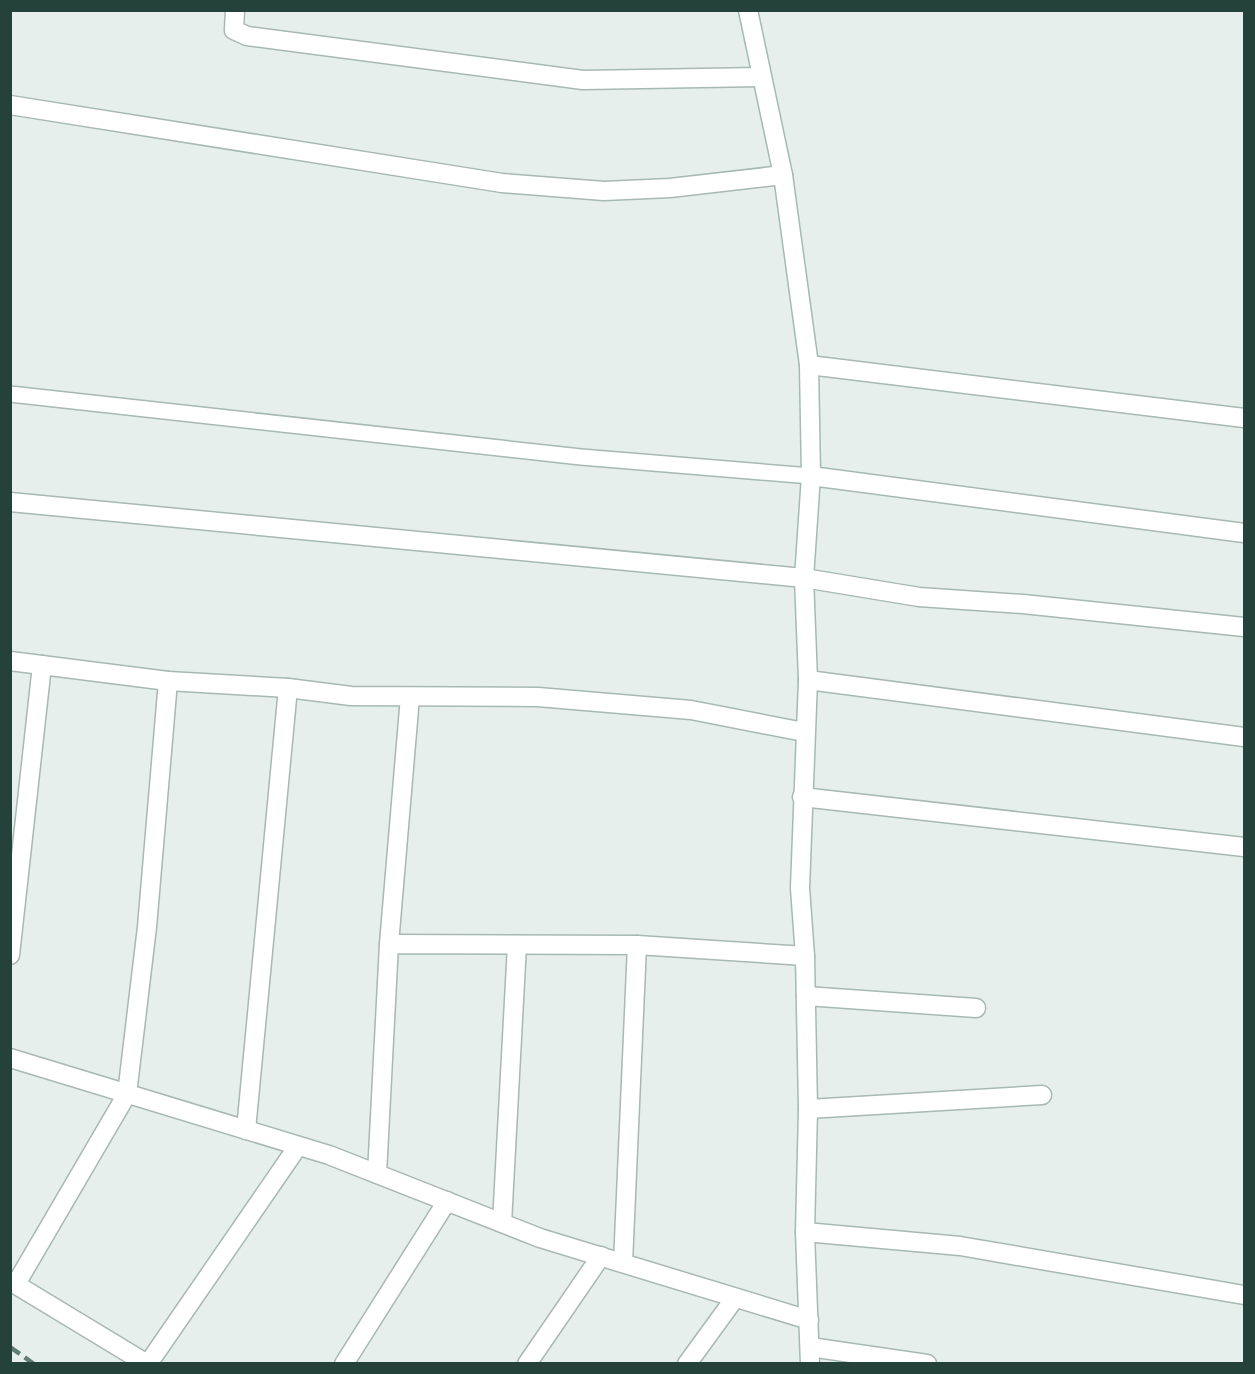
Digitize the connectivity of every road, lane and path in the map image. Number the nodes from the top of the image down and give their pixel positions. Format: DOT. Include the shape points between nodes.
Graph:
graph roads {
  1 [pos="235,10"];
  2 [pos="748,10"];
  3 [pos="761,77"];
  4 [pos="10,105"];
  5 [pos="783,175"];
  6 [pos="809,365"];
  7 [pos="10,394"];
  8 [pos="1245,418"];
  9 [pos="811,476"];
  10 [pos="10,502"];
  11 [pos="1245,533"];
  12 [pos="804,578"];
  13 [pos="1245,627"];
  14 [pos="10,661"];
  15 [pos="42,665"];
  16 [pos="808,680"];
  17 [pos="168,681"];
  18 [pos="288,688"];
  19 [pos="410,697"];
  20 [pos="804,732"];
  21 [pos="1245,737"];
  22 [pos="802,797"];
  23 [pos="1245,847"];
  24 [pos="388,944"];
  25 [pos="517,945"];
  26 [pos="637,945"];
  27 [pos="10,955"];
  28 [pos="805,956"];
  29 [pos="806,996"];
  30 [pos="976,1008"];
  31 [pos="10,1058"];
  32 [pos="128,1094"];
  33 [pos="1042,1095"];
  34 [pos="808,1109"];
  35 [pos="246,1130"];
  36 [pos="298,1146"];
  37 [pos="377,1174"];
  38 [pos="447,1201"];
  39 [pos="502,1223"];
  40 [pos="805,1232"];
  41 [pos="601,1256"];
  42 [pos="623,1263"];
  43 [pos="14,1282"];
  44 [pos="1245,1295"];
  45 [pos="735,1298"];
  46 [pos="808,1320"];
  47 [pos="810,1355"];
  48 [pos="148,1364"];
  49 [pos="344,1364"];
  50 [pos="527,1364"];
  51 [pos="687,1364"];
  52 [pos="927,1364"];
  1 -- 3 [label="street" via="234,30 248,36 583,80"];
  2 -- 3 [label="street"];
  3 -- 5 [label="street"];
  4 -- 5 [label="street" via="502,183 604,192"];
  5 -- 6 [label="street"];
  6 -- 8 [label="street"];
  6 -- 9 [label="street"];
  7 -- 9 [label="lane" via="569,456"];
  9 -- 11 [label="street"];
  9 -- 12 [label="street"];
  10 -- 12 [label="street"];
  12 -- 13 [label="street" via="920,597 1023,603"];
  12 -- 16 [label="street"];
  14 -- 15 [label="street"];
  15 -- 17 [label="street"];
  15 -- 27 [label="street"];
  16 -- 20 [label="street"];
  16 -- 21 [label="street"];
  17 -- 18 [label="street"];
  17 -- 32 [label="street"];
  18 -- 19 [label="street" via="351,696"];
  18 -- 35 [label="street"];
  19 -- 20 [label="street" via="538,697 691,710"];
  19 -- 24 [label="street"];
  20 -- 22 [label="street"];
  22 -- 23 [label="street"];
  22 -- 28 [label="street" via="800,888"];
  24 -- 25 [label="street"];
  24 -- 37 [label="street"];
  25 -- 26 [label="street"];
  25 -- 39 [label="street"];
  26 -- 28 [label="street"];
  26 -- 42 [label="street"];
  28 -- 29 [label="street"];
  29 -- 30 [label="street"];
  29 -- 34 [label="street"];
  31 -- 32 [label="street"];
  32 -- 35 [label="street"];
  32 -- 43 [label="street"];
  33 -- 34 [label="street"];
  34 -- 40 [label="street"];
  35 -- 36 [label="street"];
  36 -- 37 [label="street"];
  36 -- 48 [label="street"];
  37 -- 38 [label="street"];
  38 -- 39 [label="street"];
  38 -- 49 [label="street"];
  39 -- 41 [label="street"];
  40 -- 44 [label="street" via="960,1246"];
  40 -- 46 [label="street"];
  41 -- 42 [label="street"];
  41 -- 50 [label="street"];
  42 -- 45 [label="street"];
  43 -- 48 [label="street"];
  45 -- 46 [label="street"];
  45 -- 51 [label="street"];
  46 -- 47 [label="street"];
  47 -- 52 [label="street"];
}
